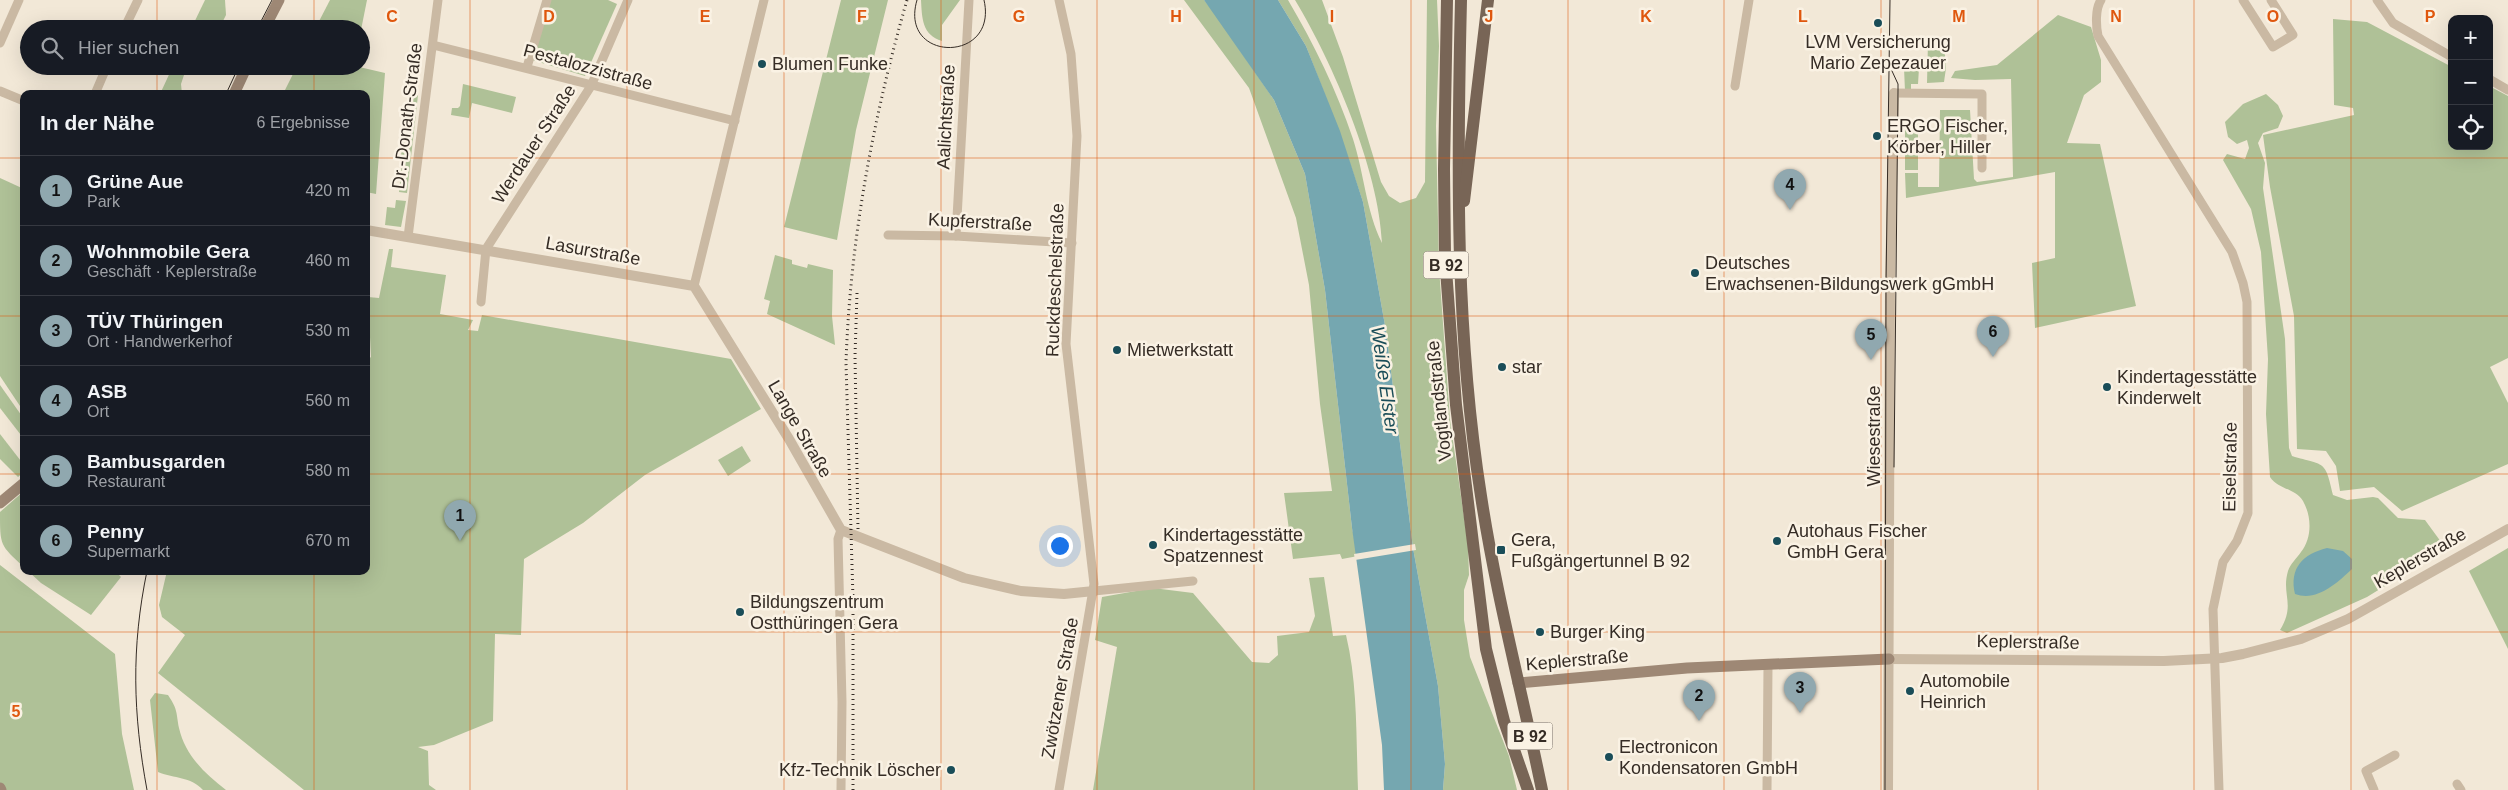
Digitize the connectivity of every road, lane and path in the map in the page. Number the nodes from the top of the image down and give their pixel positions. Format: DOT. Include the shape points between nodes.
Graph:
graph roads {
  1 [pos="19,0"];
  2 [pos="138,0"];
  3 [pos="280,0"];
  4 [pos="438,0"];
  5 [pos="547,0"];
  6 [pos="628,0"];
  7 [pos="764,0"];
  8 [pos="970,0"];
  9 [pos="1058,0"];
  10 [pos="1447,0"];
  11 [pos="1461,0"];
  12 [pos="1488,0"];
  13 [pos="1749,0"];
  14 [pos="2101,0"];
  15 [pos="2243,0"];
  16 [pos="2271,0"];
  17 [pos="2377,0"];
  18 [pos="128,20"];
  19 [pos="269,20"];
  20 [pos="0,43"];
  21 [pos="432,45"];
  22 [pos="2448,55"];
  23 [pos="527,67"];
  24 [pos="103,75"];
  25 [pos="243,75"];
  26 [pos="2493,81"];
  27 [pos="591,86"];
  28 [pos="1735,86"];
  29 [pos="0,90"];
  30 [pos="97,90"];
  31 [pos="236,90"];
  32 [pos="2508,90"];
  33 [pos="1894,93"];
  34 [pos="20,99"];
  35 [pos="735,120"];
  36 [pos="1982,168"];
  37 [pos="370,231"];
  38 [pos="1459,233"];
  39 [pos="888,235"];
  40 [pos="956,236"];
  41 [pos="408,237"];
  42 [pos="1072,243"];
  43 [pos="486,249"];
  44 [pos="694,286"];
  45 [pos="481,302"];
  46 [pos="20,486"];
  47 [pos="0,503"];
  48 [pos="2508,529"];
  49 [pos="841,530"];
  50 [pos="1193,581"];
  51 [pos="1094,591"];
  52 [pos="2216,658"];
  53 [pos="1889,660"];
  54 [pos="1768,666"];
  55 [pos="1518,682"];
  56 [pos="1495,686"];
  57 [pos="2395,755"];
  58 [pos="841,790"];
  59 [pos="1059,790"];
  60 [pos="1528,790"];
  61 [pos="1542,790"];
  62 [pos="1767,790"];
  63 [pos="1888,790"];
  64 [pos="2219,790"];
  65 [pos="2374,790"];
  1 -- 20 [label="street"];
  2 -- 18 [label="street"];
  3 -- 19 [label="main road"];
  4 -- 21 [label="street, Dr.-Donath-Straße"];
  5 -- 23 [label="street"];
  6 -- 27 [label="street, Werdauer Straße"];
  7 -- 35 [label="street"];
  8 -- 40 [label="street, Aalichtstraße"];
  9 -- 42 [label="street, Ruckdeschelstraße" via="1070,46 1076,114"];
  10 -- 56 [label="main road, Vogtlandstraße / B 92" via="1444,168 1450,348 1484,635"];
  11 -- 38 [label="main road, Vogtlandstraße / B 92" via="1457,167"];
  12 -- 38 [label="main road"];
  13 -- 28 [label="street"];
  14 -- 52 [label="street, Eiselstraße" via="2098,4 2098,36 2232,252 2246,293 2248,513 2237,541 2223,562 2218,583 2213,609"];
  15 -- 16 [label="street" via="2273,47 2293,35"];
  17 -- 22 [label="street" via="2393,23"];
  21 -- 23 [label="street, Pestalozzistraße"];
  21 -- 41 [label="street, Dr.-Donath-Straße"];
  23 -- 27 [label="street, Pestalozzistraße"];
  24 -- 30 [label="street"];
  25 -- 31 [label="main road"];
  26 -- 32 [label="street"];
  27 -- 35 [label="street, Pestalozzistraße"];
  27 -- 43 [label="street, Werdauer Straße"];
  29 -- 34 [label="street"];
  33 -- 36 [label="street, Wiesestraße" via="1982,94"];
  33 -- 53 [label="street, Wiesestraße"];
  35 -- 44 [label="street"];
  37 -- 41 [label="street, Lasurstraße"];
  38 -- 55 [label="main road, Vogtlandstraße / B 92" via="1467,381 1481,496"];
  39 -- 40 [label="street, Kupferstraße"];
  40 -- 42 [label="street, Kupferstraße"];
  41 -- 43 [label="street, Lasurstraße"];
  42 -- 51 [label="street, Ruckdeschelstraße" via="1066,344"];
  43 -- 44 [label="street, Lasurstraße"];
  43 -- 45 [label="street"];
  44 -- 49 [label="street, Lange Straße"];
  46 -- 47 [label="main road"];
  48 -- 52 [label="street, Keplerstraße" via="2348,619 2301,639"];
  49 -- 51 [label="street" via="964,578 1021,591 1064,594"];
  49 -- 58 [label="street" via="838,539"];
  50 -- 51 [label="street"];
  51 -- 59 [label="street, Zwötzener Straße"];
  52 -- 53 [label="street, Keplerstraße" via="2164,661"];
  52 -- 64 [label="street, Eiselstraße"];
  53 -- 54 [label="main road, Keplerstraße"];
  53 -- 63 [label="street, Wiesestraße"];
  54 -- 55 [label="main road, Keplerstraße" via="1688,668"];
  54 -- 62 [label="street"];
  55 -- 56 [label="main road"];
  55 -- 61 [label="main road, Vogtlandstraße / B 92"];
  56 -- 60 [label="main road, Vogtlandstraße / B 92"];
  57 -- 65 [label="street" via="2366,771"];
}
